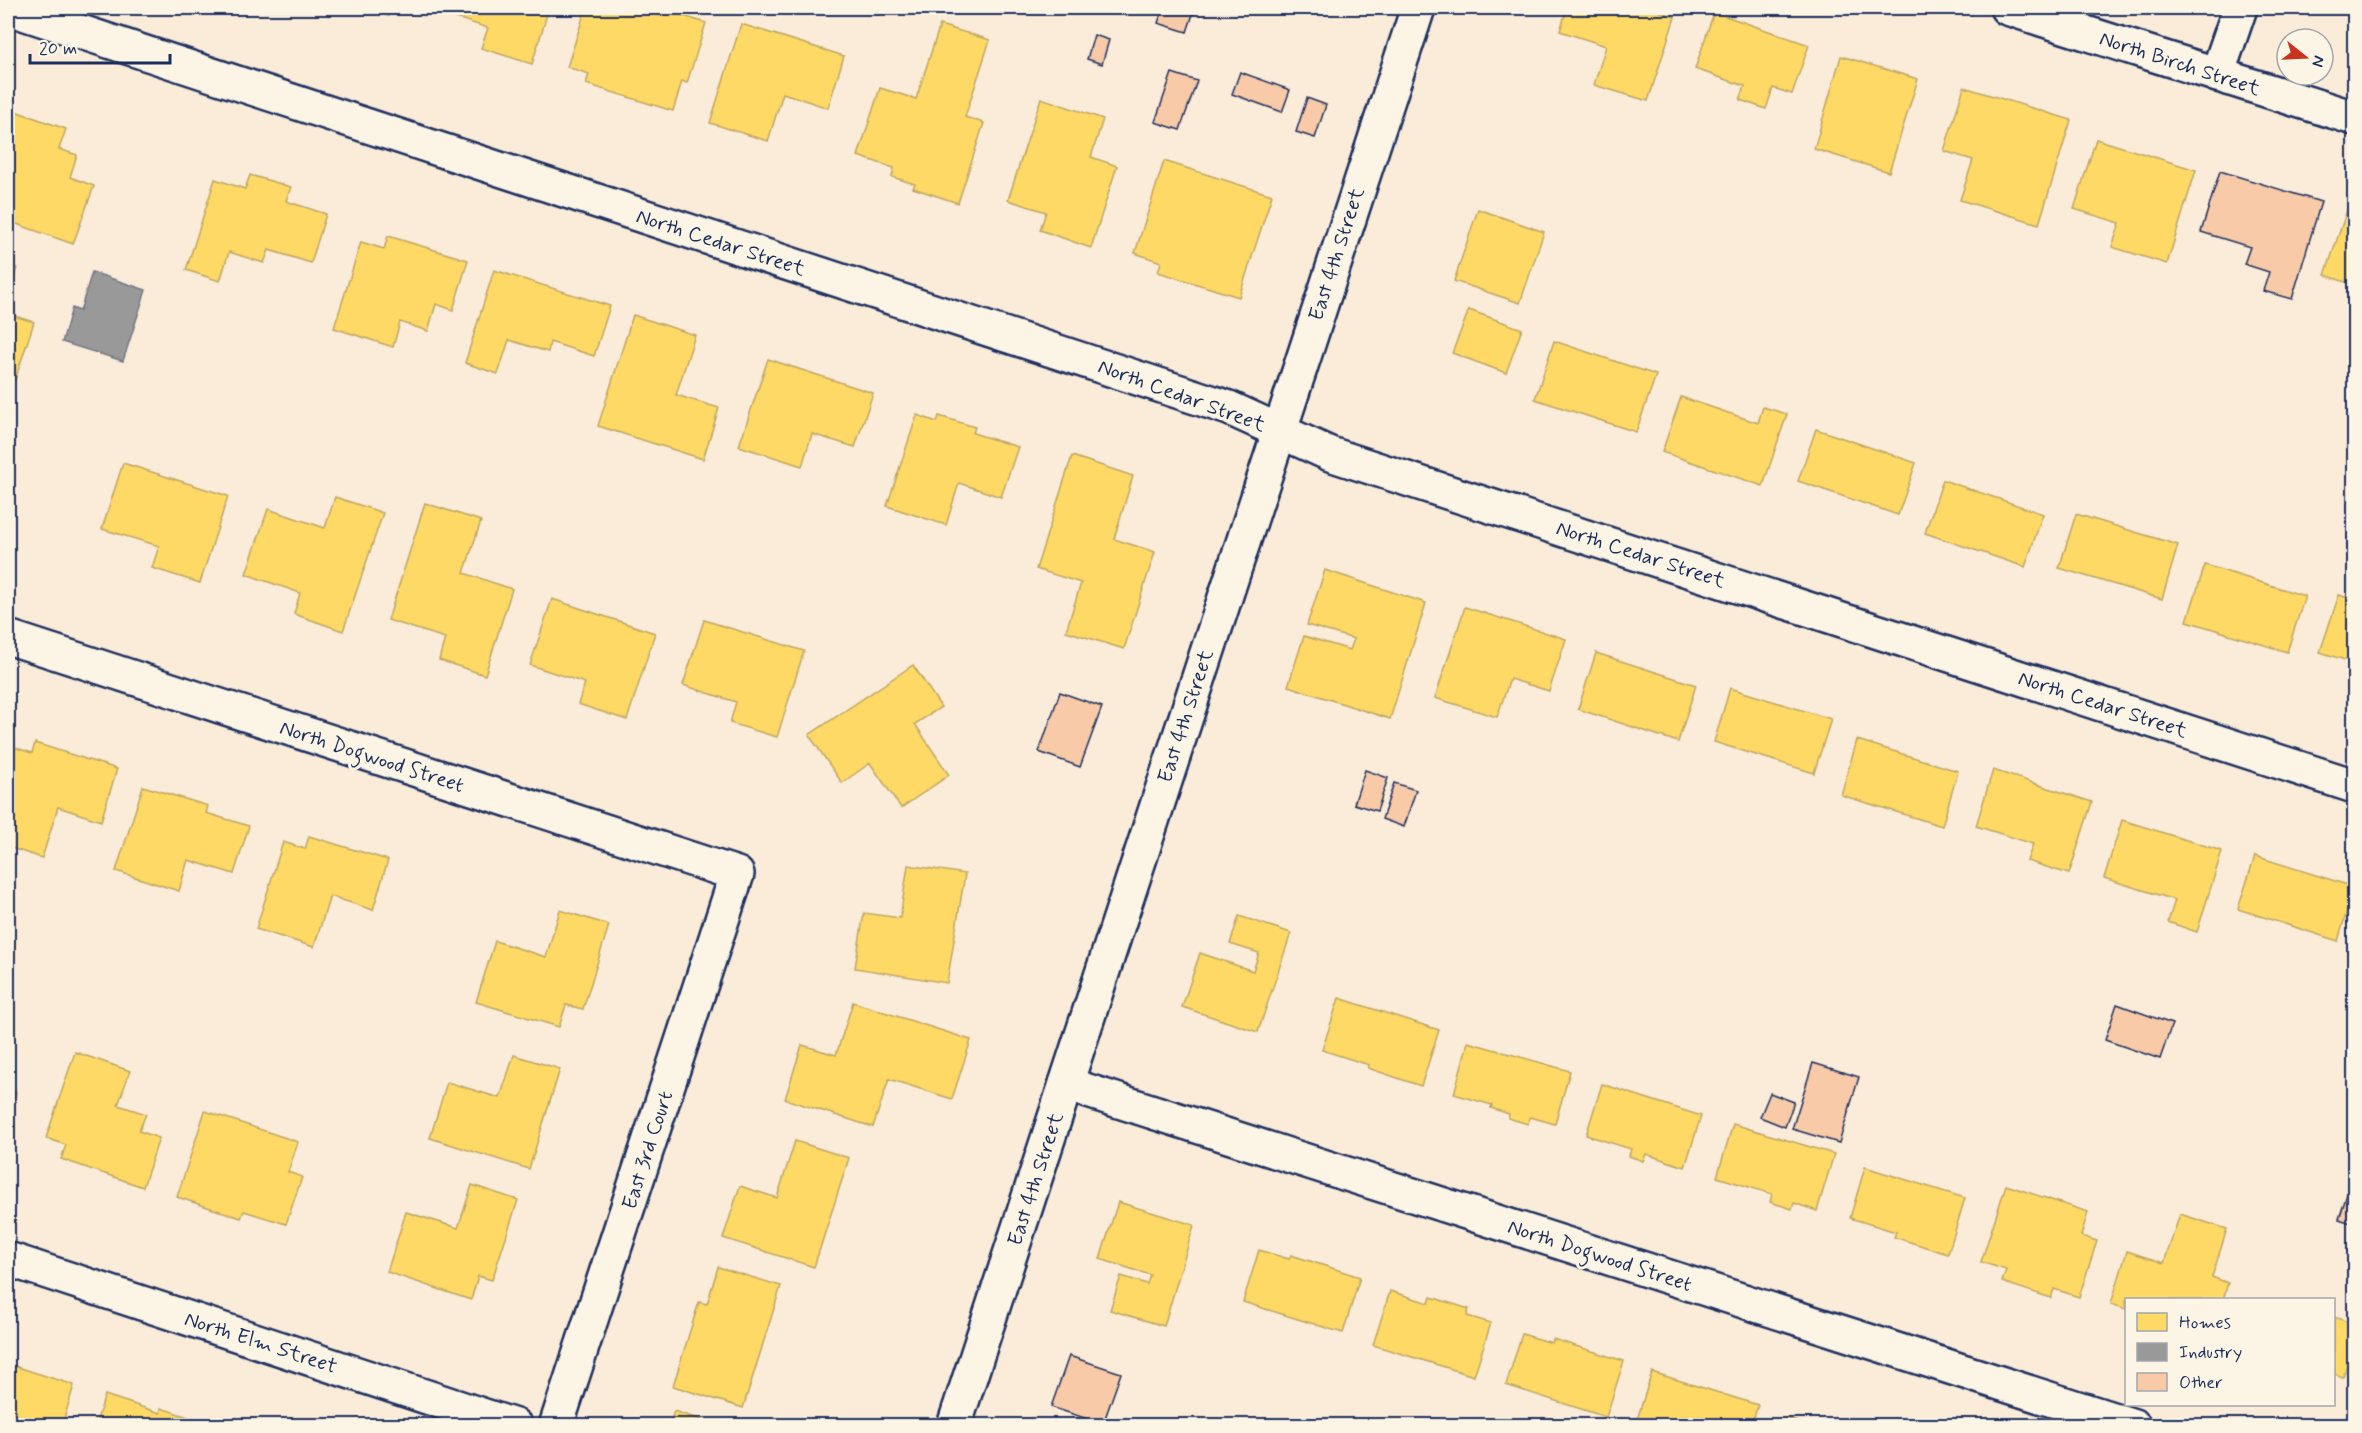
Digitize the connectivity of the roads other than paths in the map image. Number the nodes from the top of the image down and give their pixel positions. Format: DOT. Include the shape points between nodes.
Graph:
graph roads {
  1 [pos="8,8"];
  2 [pos="1418,8"];
  3 [pos="2007,8"];
  4 [pos="2240,8"];
  5 [pos="2217,75"];
  6 [pos="2355,118"];
  7 [pos="1278,430"];
  8 [pos="8,637"];
  9 [pos="2355,786"];
  10 [pos="737,874"];
  11 [pos="1066,1084"];
  12 [pos="8,1259"];
  13 [pos="515,1425"];
  14 [pos="556,1425"];
  15 [pos="954,1425"];
  16 [pos="2134,1425"];
  1 -- 7 [label="street, North Cedar Street" via="1218,404"];
  2 -- 7 [label="street, East 4th Street"];
  3 -- 5 [label="street, North Birch Street"];
  4 -- 5 [label="street"];
  5 -- 6 [label="street, North Birch Street"];
  7 -- 9 [label="street, North Cedar Street" via="1330,454"];
  7 -- 11 [label="street, East 4th Street"];
  8 -- 10 [label="street, North Dogwood Street"];
  10 -- 14 [label="street, East 3rd Court"];
  11 -- 15 [label="street, East 4th Street"];
  11 -- 16 [label="street, North Dogwood Street"];
  12 -- 13 [label="street, North Elm Street"];
}
